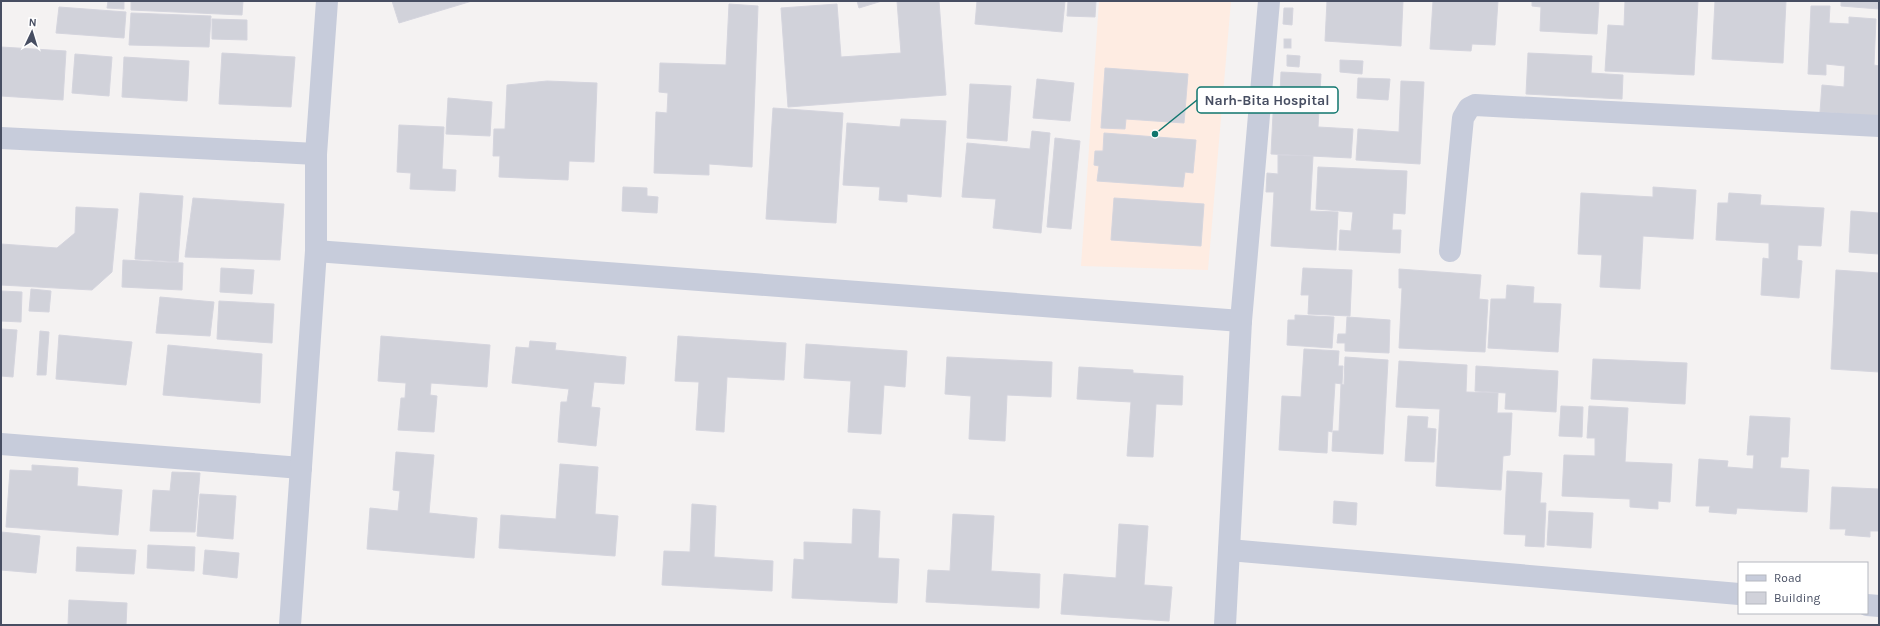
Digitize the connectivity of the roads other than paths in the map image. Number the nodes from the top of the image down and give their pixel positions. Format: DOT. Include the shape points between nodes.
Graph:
graph roads {
  1 [pos="326,1"];
  2 [pos="1269,1"];
  3 [pos="1879,126"];
  4 [pos="1,138"];
  5 [pos="316,154"];
  6 [pos="316,251"];
  7 [pos="1450,251"];
  8 [pos="1241,321"];
  9 [pos="1,444"];
  10 [pos="301,468"];
  11 [pos="1230,550"];
  12 [pos="1738,594"];
  13 [pos="1868,605"];
  14 [pos="1879,606"];
  15 [pos="290,625"];
  16 [pos="1225,625"];
  1 -- 5 [label="street"];
  2 -- 8 [label="street"];
  3 -- 7 [label="street" via="1475,105 1469,108 1463,118"];
  4 -- 5 [label="street"];
  5 -- 6 [label="street"];
  6 -- 8 [label="street"];
  6 -- 10 [label="street"];
  8 -- 11 [label="street"];
  9 -- 10 [label="street"];
  10 -- 15 [label="street"];
  11 -- 12 [label="street"];
  11 -- 16 [label="street"];
  13 -- 14 [label="street"];
}
